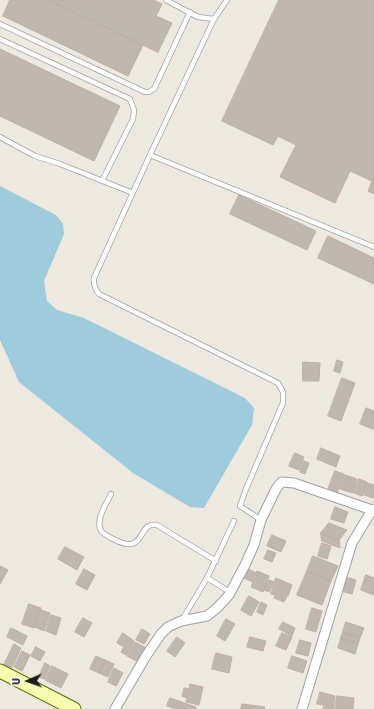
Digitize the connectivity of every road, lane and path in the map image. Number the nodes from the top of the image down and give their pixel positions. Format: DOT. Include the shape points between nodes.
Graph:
graph roads {
  1 [pos="166,0"];
  2 [pos="227,0"];
  3 [pos="190,12"];
  4 [pos="214,19"];
  5 [pos="0,24"];
  6 [pos="0,39"];
  7 [pos="0,138"];
  8 [pos="150,155"];
  9 [pos="102,181"];
  10 [pos="133,193"];
  11 [pos="374,247"];
  12 [pos="111,494"];
  13 [pos="373,510"];
  14 [pos="261,520"];
  15 [pos="234,521"];
  16 [pos="216,561"];
  17 [pos="207,578"];
  18 [pos="230,592"];
  19 [pos="181,621"];
  20 [pos="0,671"];
  21 [pos="74,709"];
  22 [pos="115,709"];
  23 [pos="302,709"];
  1 -- 3 [label="lane"];
  2 -- 4 [label="lane"];
  3 -- 4 [label="lane" via="198,17"];
  3 -- 5 [label="lane" via="154,89 149,92"];
  4 -- 8 [label="lane"];
  6 -- 9 [label="lane" via="130,99 134,110 133,119"];
  7 -- 9 [label="lane" via="35,156"];
  8 -- 10 [label="lane"];
  8 -- 11 [label="lane"];
  9 -- 10 [label="lane"];
  10 -- 14 [label="lane" via="94,278 94,286 99,294 278,383 283,392 283,403 240,506"];
  12 -- 16 [label="lane" via="100,520 102,532 106,535 122,543 131,544 135,543 148,526 157,525"];
  13 -- 14 [label="street" via="285,482 276,489"];
  13 -- 23 [label="street" via="352,543"];
  14 -- 18 [label="street" via="254,545"];
  15 -- 16 [label="lane"];
  16 -- 17 [label="lane"];
  17 -- 18 [label="lane"];
  17 -- 19 [label="lane"];
  18 -- 19 [label="street" via="207,616"];
  19 -- 22 [label="street" via="168,627 161,634"];
  20 -- 21 [label="street"];
}
